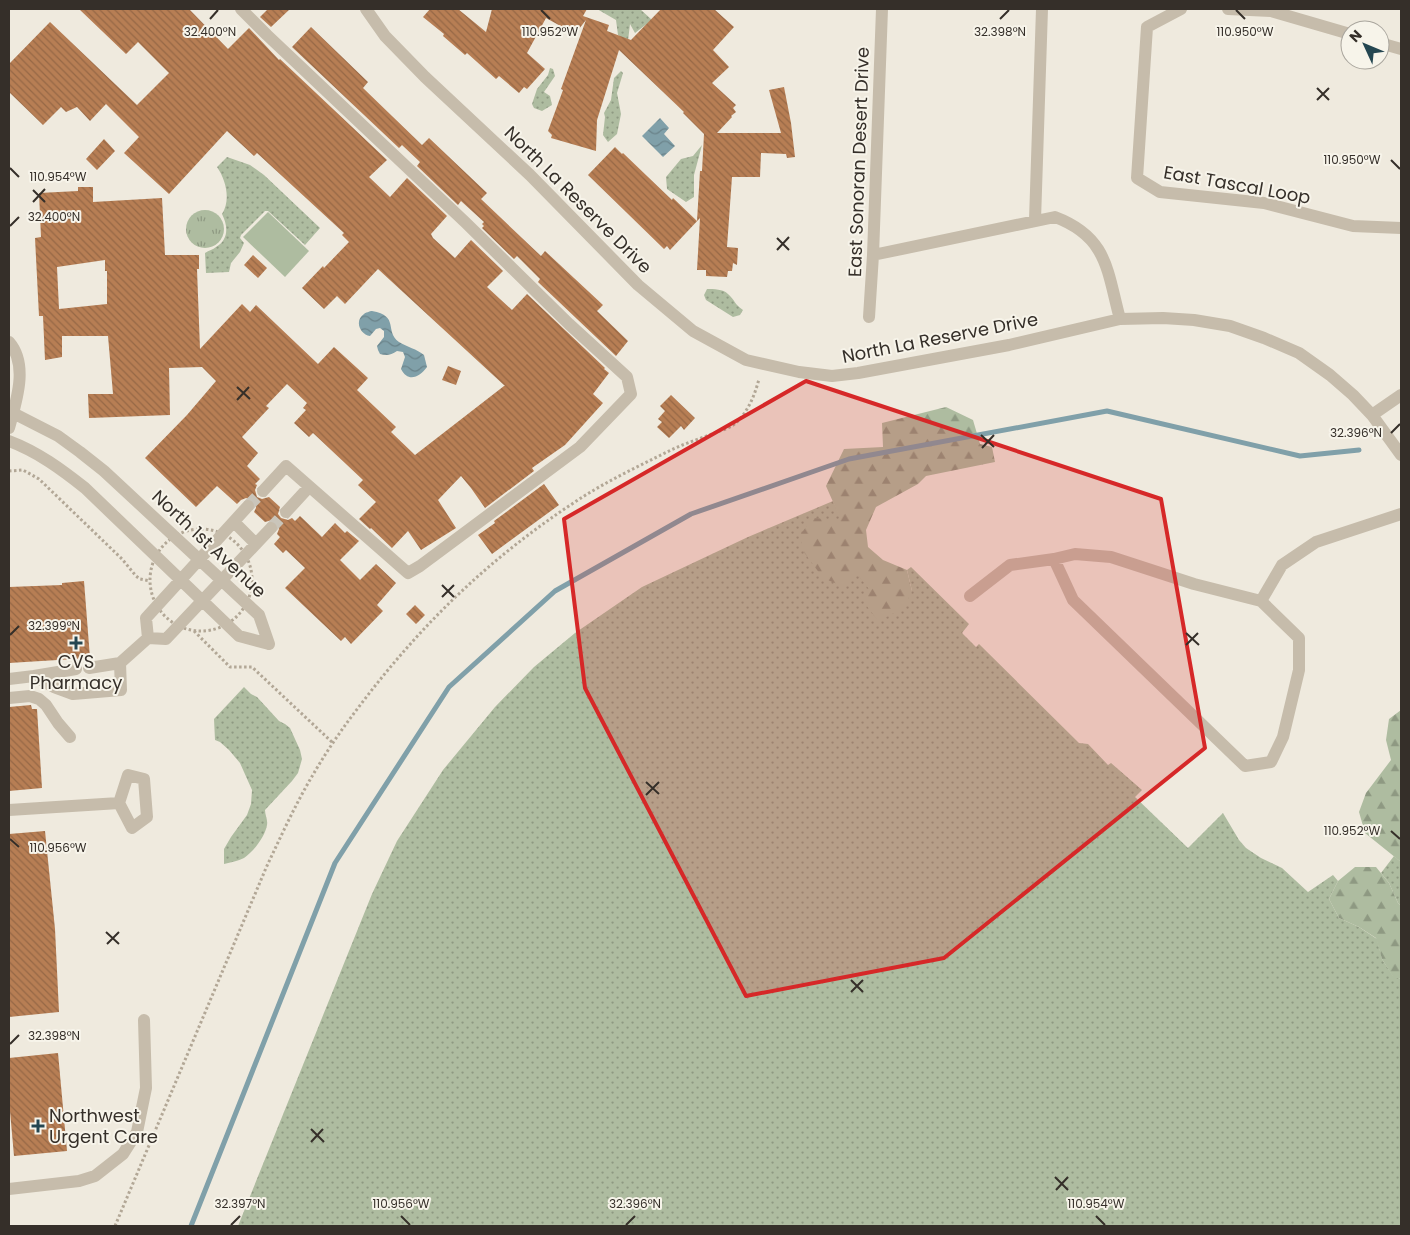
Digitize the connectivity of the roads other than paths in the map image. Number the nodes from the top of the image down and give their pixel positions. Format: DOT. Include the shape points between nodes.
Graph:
graph roads {
  1 [pos="241,9"];
  2 [pos="366,9"];
  3 [pos="882,9"];
  4 [pos="1042,9"];
  5 [pos="1181,9"];
  6 [pos="1228,9"];
  7 [pos="1340,31"];
  8 [pos="1035,220"];
  9 [pos="1401,228"];
  10 [pos="873,255"];
  11 [pos="869,317"];
  12 [pos="1120,319"];
  13 [pos="9,342"];
  14 [pos="1401,396"];
  15 [pos="11,412"];
  16 [pos="1372,415"];
  17 [pos="9,428"];
  18 [pos="9,442"];
  19 [pos="1401,455"];
  20 [pos="309,487"];
  21 [pos="263,491"];
  22 [pos="248,506"];
  23 [pos="286,512"];
  24 [pos="1401,514"];
  25 [pos="234,522"];
  26 [pos="271,528"];
  27 [pos="256,544"];
  28 [pos="200,559"];
  29 [pos="1054,559"];
  30 [pos="181,580"];
  31 [pos="222,580"];
  32 [pos="970,596"];
  33 [pos="202,601"];
  34 [pos="1261,601"];
  35 [pos="148,638"];
  36 [pos="120,663"];
  37 [pos="34,676"];
  38 [pos="9,679"];
  39 [pos="9,698"];
  40 [pos="70,737"];
  41 [pos="119,803"];
  42 [pos="9,810"];
  43 [pos="144,1020"];
  44 [pos="9,1189"];
  1 -- 20 [label="street" via="627,377 631,394 580,447 408,573"];
  2 -- 12 [label="street, North La Reserve Drive" via="385,36 418,70 638,285 693,331 746,360 832,376 1009,345"];
  3 -- 10 [label="street, East Sonoran Desert Drive"];
  4 -- 8 [label="street"];
  5 -- 9 [label="street, East Tascal Loop" via="1147,27 1137,178 1160,192 1264,203 1353,226"];
  6 -- 7 [label="street" via="1271,11"];
  8 -- 10 [label="street"];
  8 -- 12 [label="street" via="1055,217 1071,223 1098,246"];
  10 -- 11 [label="street, East Sonoran Desert Drive"];
  12 -- 16 [label="street, North La Reserve Drive" via="1194,320 1230,326 1264,338 1299,353 1345,388"];
  13 -- 15 [label="street" via="19,360 20,376"];
  14 -- 16 [label="street"];
  15 -- 17 [label="street"];
  15 -- 28 [label="street, North 1st Avenue" via="58,436 80,452"];
  16 -- 19 [label="street, North La Reserve Drive"];
  18 -- 30 [label="street, North 1st Avenue" via="43,457 64,471"];
  20 -- 21 [label="street" via="286,466"];
  20 -- 23 [label="street"];
  22 -- 25 [label="street"];
  24 -- 34 [label="street" via="1316,542 1282,565"];
  25 -- 27 [label="street"];
  25 -- 28 [label="street"];
  26 -- 27 [label="street"];
  27 -- 31 [label="street"];
  28 -- 30 [label="street"];
  28 -- 31 [label="street, North 1st Avenue"];
  29 -- 32 [label="street" via="1010,565"];
  29 -- 34 [label="street" via="1075,554 1111,558"];
  29 -- 34 [label="street" via="1073,600 1245,766 1271,762 1283,737 1299,670 1298,638"];
  30 -- 33 [label="street, North 1st Avenue"];
  30 -- 35 [label="street" via="146,618"];
  31 -- 33 [label="street"];
  31 -- 33 [label="street, North 1st Avenue" via="259,615 269,644 239,636"];
  33 -- 35 [label="street" via="166,639"];
  35 -- 36 [label="street"];
  36 -- 37 [label="street"];
  36 -- 37 [label="street" via="120,690 73,694"];
  37 -- 38 [label="street"];
  39 -- 40 [label="street" via="30,696 39,699"];
  41 -- 42 [label="street"];
  43 -- 44 [label="street" via="146,1088 137,1132 123,1154 95,1176 80,1181"];
}
